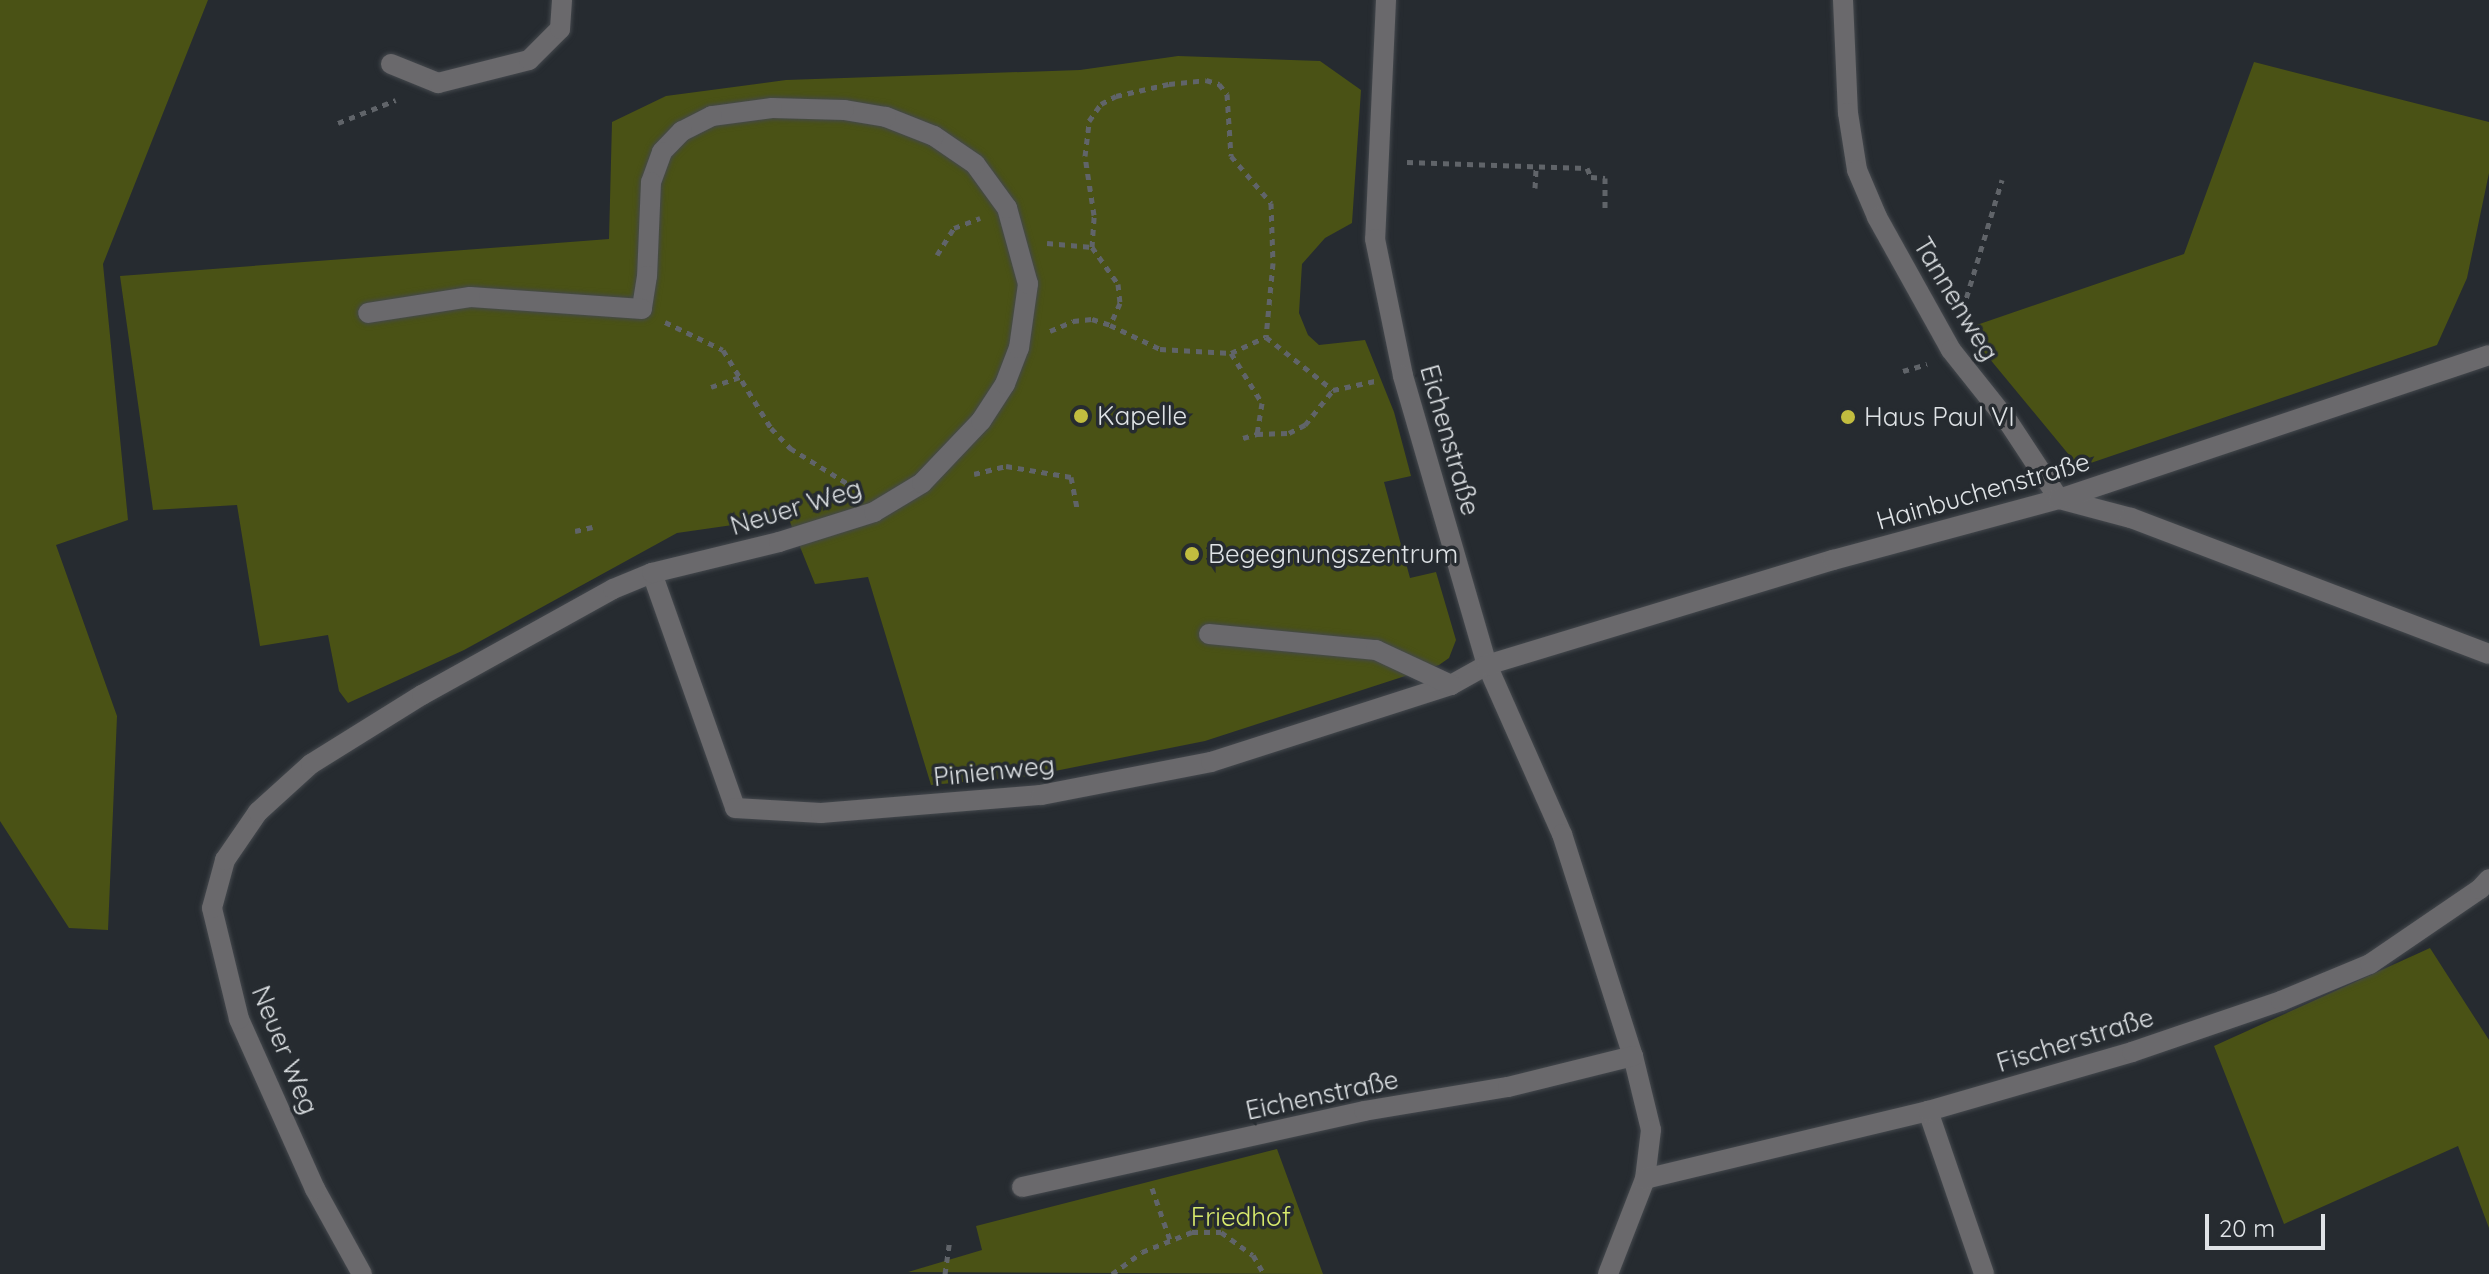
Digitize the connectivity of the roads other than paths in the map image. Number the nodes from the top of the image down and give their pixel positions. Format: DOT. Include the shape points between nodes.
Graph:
graph roads {
  1 [pos="562,0"];
  2 [pos="1386,0"];
  3 [pos="1843,0"];
  4 [pos="391,64"];
  5 [pos="368,313"];
  6 [pos="2489,355"];
  7 [pos="2059,499"];
  8 [pos="652,573"];
  9 [pos="1209,634"];
  10 [pos="2489,654"];
  11 [pos="1487,665"];
  12 [pos="1451,685"];
  13 [pos="2489,879"];
  14 [pos="1633,1056"];
  15 [pos="1928,1111"];
  16 [pos="1645,1179"];
  17 [pos="1022,1187"];
  18 [pos="362,1274"];
  19 [pos="1608,1274"];
  20 [pos="1984,1274"];
  1 -- 4 [label="street" via="560,29 529,60 438,83"];
  2 -- 11 [label="street, Eichenstraße" via="1375,239 1403,376"];
  3 -- 7 [label="street, Tannenweg" via="1848,113 1857,170 1877,217 1951,350 2009,423"];
  5 -- 8 [label="street, Neuer Weg" via="470,297 642,309 651,182 662,152 682,131 712,116 772,108 886,117 934,136 975,164 1007,208 1028,284 1019,348 1005,384 981,421 922,483 874,512"];
  6 -- 7 [label="street, Hainbuchenstraße"];
  7 -- 10 [label="street" via="2131,518"];
  7 -- 11 [label="street, Hainbuchenstraße" via="1833,560"];
  8 -- 12 [label="street, Pinienweg" via="735,808 821,813 1041,795 1211,762"];
  8 -- 18 [label="street, Neuer Weg" via="500,651 311,764 258,812 225,860 212,908 239,1019 315,1189"];
  9 -- 12 [label="street" via="1376,650"];
  11 -- 12 [label="street, Pinienweg"];
  11 -- 14 [label="street, Eichenstraße" via="1562,834"];
  13 -- 15 [label="street, Fischerstraße" via="2370,964 2281,1001 2132,1052"];
  14 -- 16 [label="street, Eichenstraße" via="1651,1130"];
  14 -- 17 [label="street, Eichenstraße" via="1508,1087 1364,1111"];
  15 -- 16 [label="street, Fischerstraße"];
  15 -- 20 [label="street"];
  16 -- 19 [label="street, Eichenstraße"];
}
